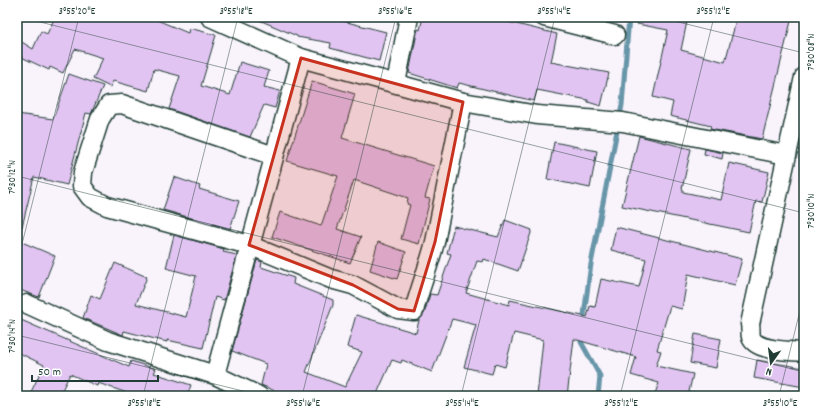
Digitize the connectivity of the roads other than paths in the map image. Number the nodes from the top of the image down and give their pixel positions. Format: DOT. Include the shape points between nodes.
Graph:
graph roads {
  1 [pos="210,17"];
  2 [pos="409,17"];
  3 [pos="544,17"];
  4 [pos="615,35"];
  5 [pos="301,58"];
  6 [pos="804,77"];
  7 [pos="396,83"];
  8 [pos="463,102"];
  9 [pos="274,156"];
  10 [pos="786,156"];
  11 [pos="249,246"];
  12 [pos="27,304"];
  13 [pos="804,352"];
  14 [pos="214,375"];
  15 [pos="259,396"];
  1 -- 5 [label="street"];
  2 -- 7 [label="street"];
  3 -- 4 [label="street"];
  5 -- 7 [label="street"];
  5 -- 9 [label="street"];
  6 -- 10 [label="street"];
  7 -- 8 [label="street"];
  8 -- 10 [label="street" via="537,115 631,123"];
  8 -- 11 [label="street" via="435,242 414,311 398,309 353,285 331,279"];
  9 -- 11 [label="street"];
  9 -- 11 [label="street" via="116,104 109,105 100,120 83,172 82,186 90,197 107,206"];
  10 -- 13 [label="street" via="750,324 751,338 756,344 771,349"];
  11 -- 14 [label="street"];
  12 -- 14 [label="street" via="108,341"];
  14 -- 15 [label="street"];
}
